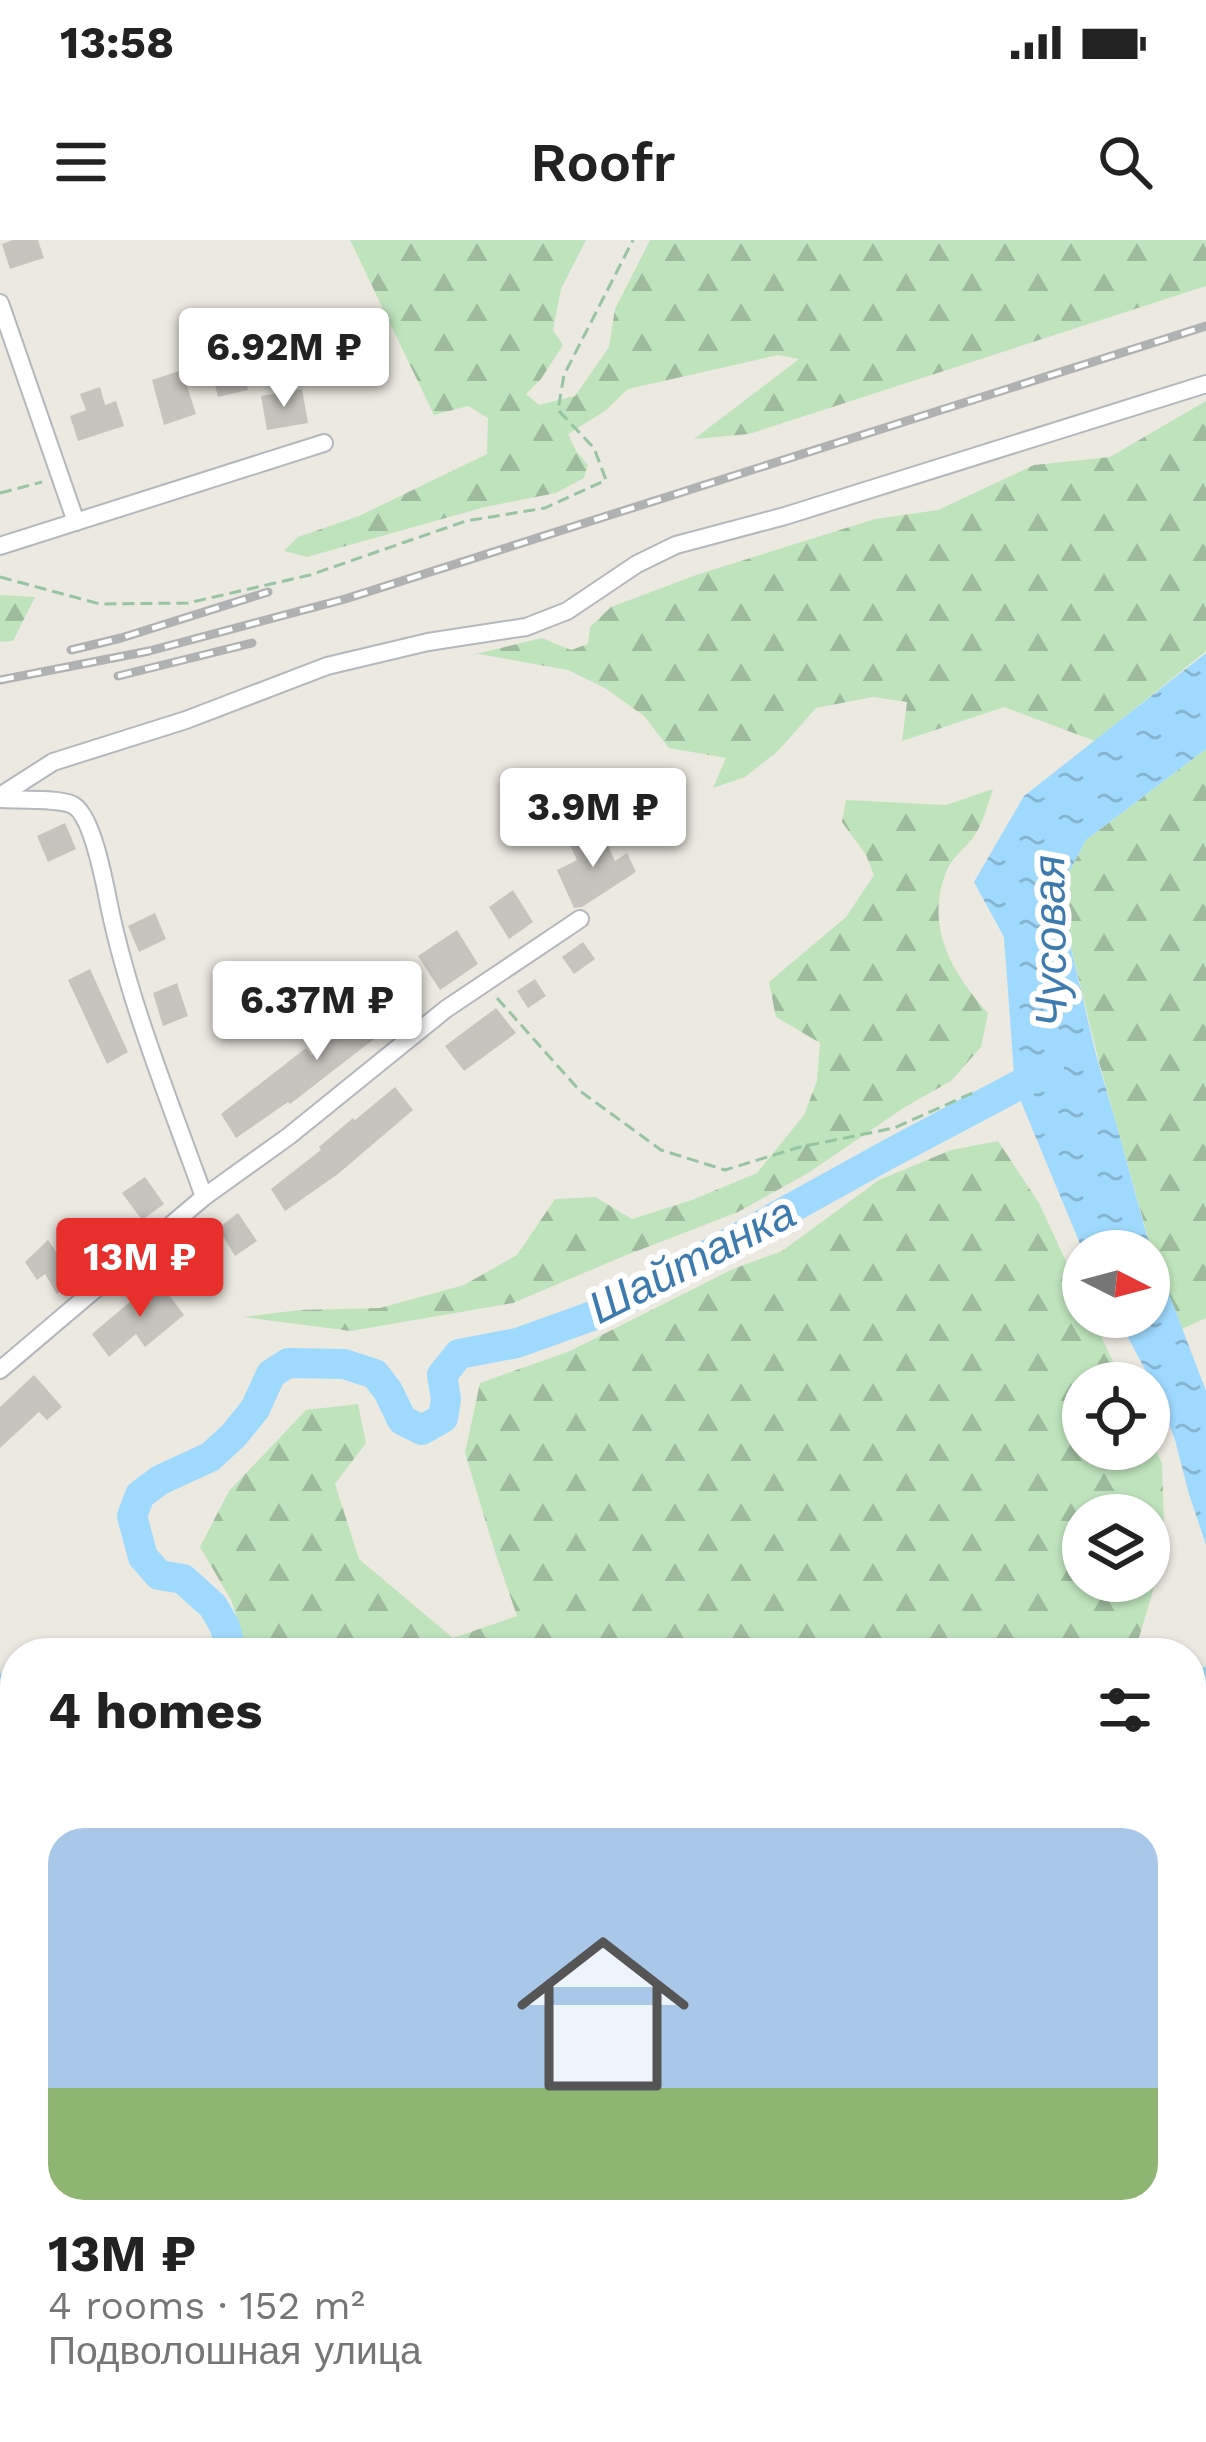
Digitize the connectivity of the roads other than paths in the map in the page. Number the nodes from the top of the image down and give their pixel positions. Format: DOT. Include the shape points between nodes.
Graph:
graph roads {
  1 [pos="0,303"];
  2 [pos="1206,384"];
  3 [pos="324,443"];
  4 [pos="76,522"];
  5 [pos="0,547"];
  6 [pos="0,797"];
  7 [pos="580,919"];
  8 [pos="204,1197"];
  9 [pos="0,1370"];
  1 -- 4 [label="street"];
  2 -- 6 [label="street" via="676,545 526,627 327,666 53,762"];
  3 -- 4 [label="street"];
  4 -- 5 [label="street"];
  6 -- 8 [label="street" via="79,812 98,851 142,1026"];
  7 -- 8 [label="street" via="446,1009"];
  8 -- 9 [label="street"];
}
